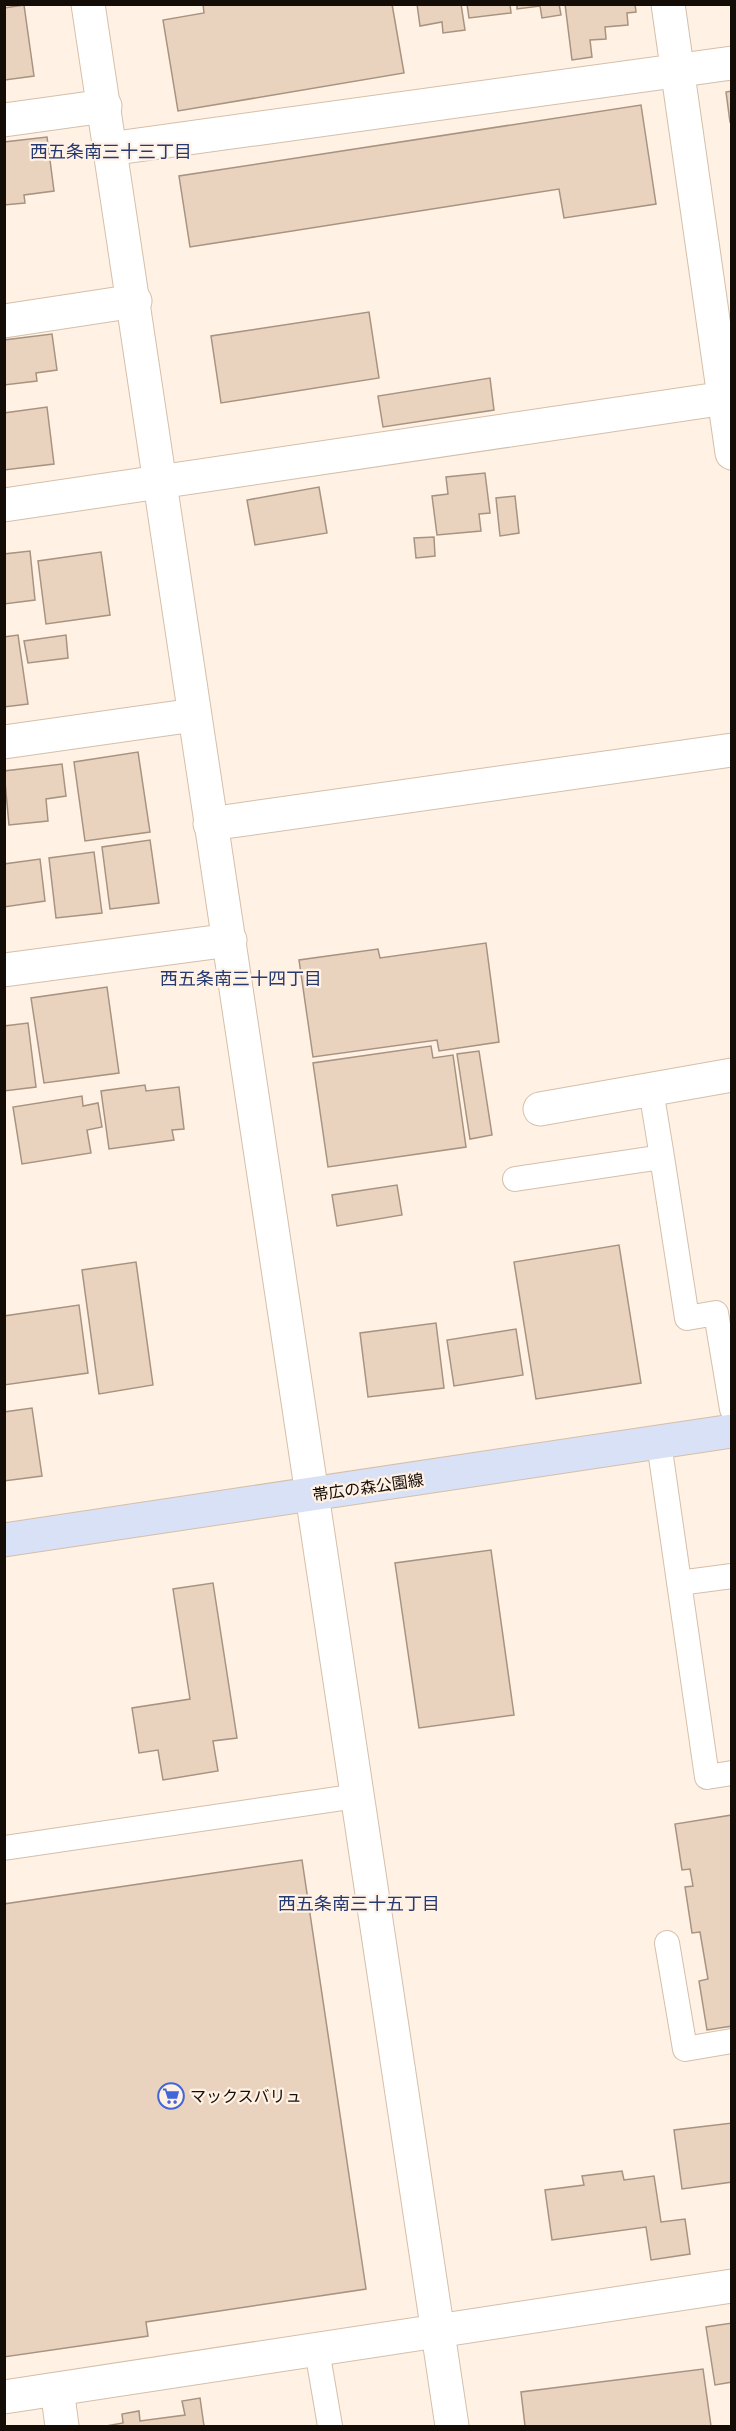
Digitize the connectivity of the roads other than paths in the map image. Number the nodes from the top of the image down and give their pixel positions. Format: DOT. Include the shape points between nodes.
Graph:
graph roads {
  1 [pos="88,4"];
  2 [pos="668,4"];
  3 [pos="732,63"];
  4 [pos="678,71"];
  5 [pos="105,106"];
  6 [pos="4,120"];
  7 [pos="109,149"];
  8 [pos="135,301"];
  9 [pos="4,321"];
  10 [pos="727,398"];
  11 [pos="732,453"];
  12 [pos="159,482"];
  13 [pos="4,505"];
  14 [pos="194,715"];
  15 [pos="4,742"];
  16 [pos="732,750"];
  17 [pos="210,824"];
  18 [pos="230,940"];
  19 [pos="4,970"];
  20 [pos="732,1076"];
  21 [pos="651,1090"];
  22 [pos="540,1108"];
  23 [pos="662,1156"];
  24 [pos="515,1179"];
  25 [pos="732,1409"];
  26 [pos="732,1431"];
  27 [pos="658,1443"];
  28 [pos="311,1495"];
  29 [pos="4,1540"];
  30 [pos="732,1576"];
  31 [pos="679,1583"];
  32 [pos="732,1773"];
  33 [pos="357,1796"];
  34 [pos="4,1848"];
  35 [pos="667,1943"];
  36 [pos="732,2041"];
  37 [pos="732,2286"];
  38 [pos="438,2331"];
  39 [pos="317,2350"];
  40 [pos="57,2389"];
  41 [pos="4,2397"];
  42 [pos="62,2427"];
  43 [pos="330,2427"];
  44 [pos="452,2427"];
  1 -- 5 [label="street"];
  2 -- 4 [label="street"];
  3 -- 4 [label="street"];
  4 -- 7 [label="street"];
  4 -- 10 [label="street"];
  5 -- 6 [label="street"];
  5 -- 7 [label="street"];
  7 -- 8 [label="street"];
  8 -- 9 [label="street"];
  8 -- 12 [label="street"];
  10 -- 11 [label="street"];
  10 -- 12 [label="street"];
  12 -- 13 [label="street"];
  12 -- 14 [label="street"];
  14 -- 15 [label="street"];
  14 -- 17 [label="street"];
  16 -- 17 [label="street"];
  17 -- 18 [label="street"];
  18 -- 19 [label="street"];
  18 -- 28 [label="street"];
  20 -- 21 [label="street"];
  21 -- 22 [label="street"];
  21 -- 23 [label="lane"];
  23 -- 24 [label="lane"];
  23 -- 25 [label="lane" via="687,1318 716,1313"];
  26 -- 27 [label="main road, 帯広の森公園線"];
  27 -- 28 [label="main road, 帯広の森公園線"];
  27 -- 31 [label="lane"];
  28 -- 29 [label="main road, 帯広の森公園線"];
  28 -- 33 [label="street"];
  30 -- 31 [label="lane"];
  31 -- 32 [label="lane" via="707,1777"];
  33 -- 34 [label="lane"];
  33 -- 38 [label="street"];
  35 -- 36 [label="lane" via="685,2049"];
  37 -- 38 [label="street"];
  38 -- 39 [label="street"];
  38 -- 44 [label="street"];
  39 -- 40 [label="street"];
  39 -- 43 [label="lane"];
  40 -- 41 [label="street"];
  40 -- 42 [label="street"];
}
